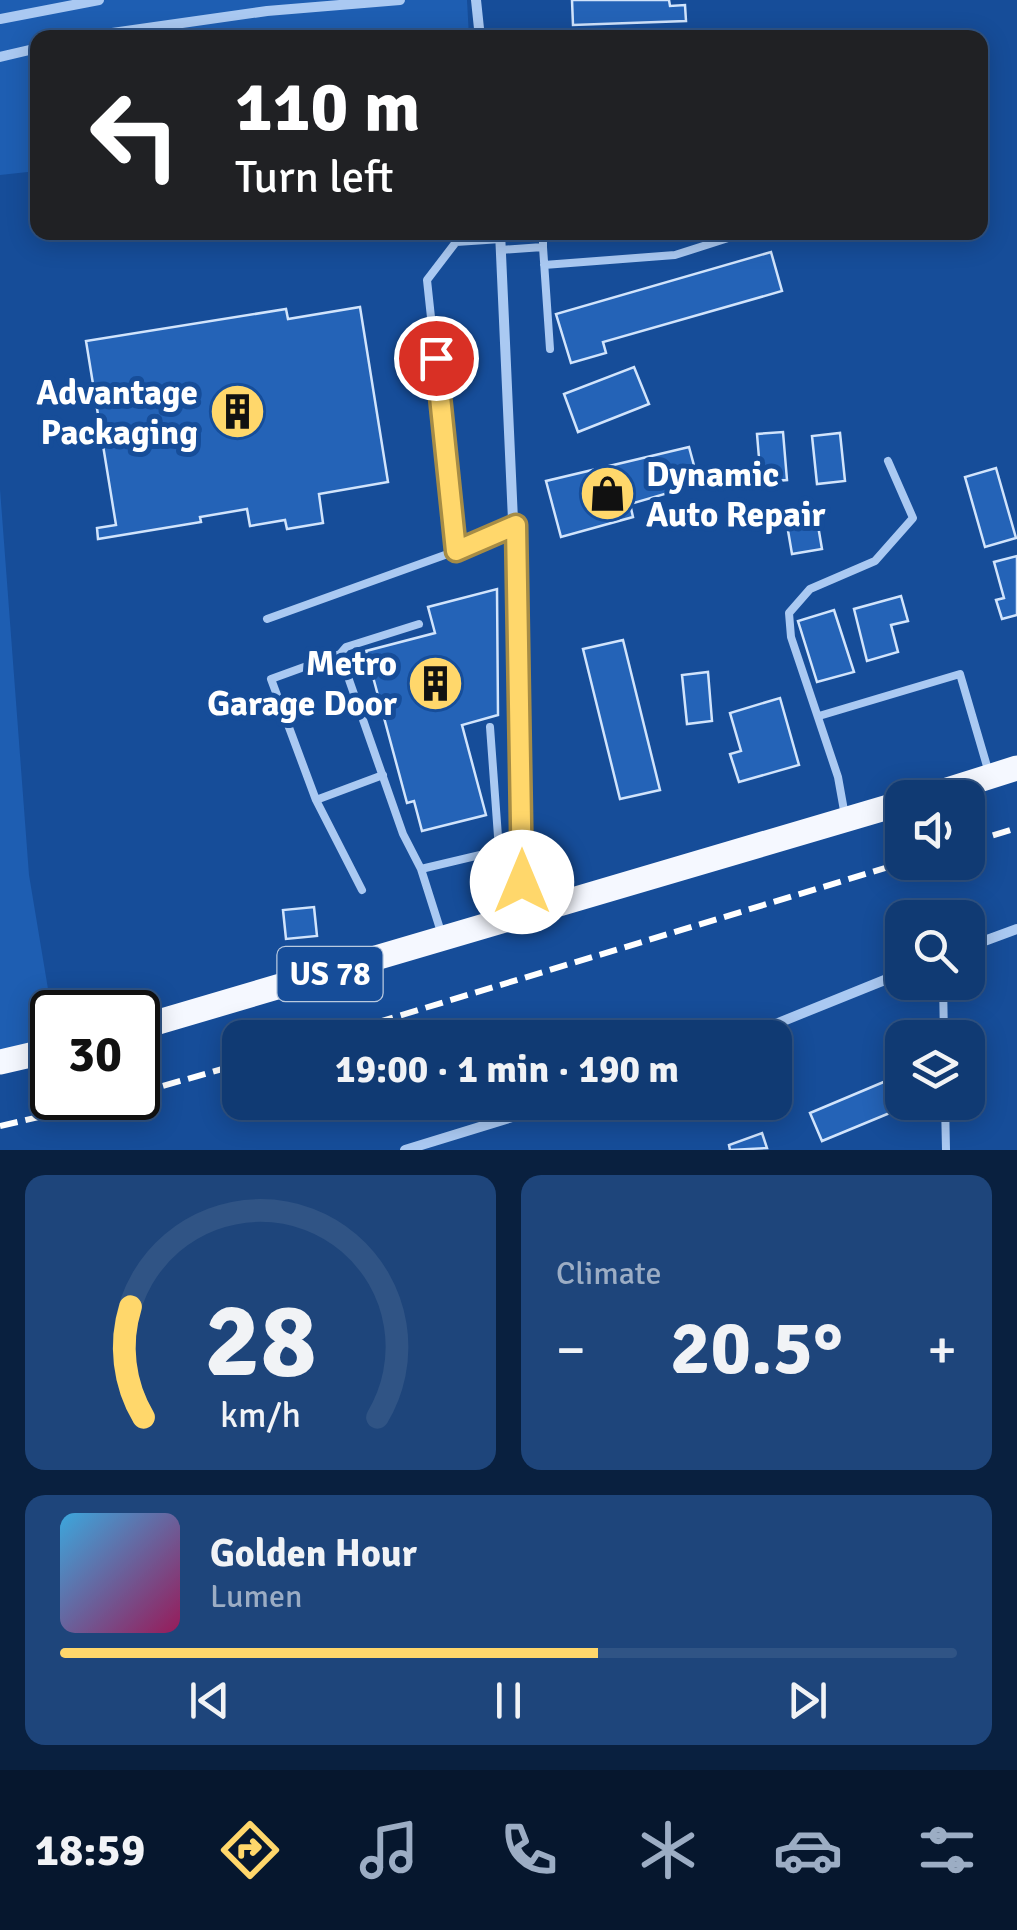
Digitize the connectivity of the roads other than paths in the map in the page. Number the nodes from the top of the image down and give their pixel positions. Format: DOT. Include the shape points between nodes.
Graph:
graph roads {
  1 [pos="98,0"];
  2 [pos="400,0"];
  3 [pos="476,0"];
  4 [pos="0,20"];
  5 [pos="133,30"];
  6 [pos="479,30"];
  7 [pos="30,50"];
  8 [pos="0,57"];
  9 [pos="501,240"];
  10 [pos="543,240"];
  11 [pos="723,240"];
  12 [pos="543,247"];
  13 [pos="544,265"];
  14 [pos="550,349"];
  15 [pos="888,461"];
  16 [pos="516,525"];
  17 [pos="456,551"];
  18 [pos="267,619"];
  19 [pos="419,624"];
  20 [pos="340,654"];
  21 [pos="819,716"];
  22 [pos="490,726"];
  23 [pos="1017,768"];
  24 [pos="383,775"];
  25 [pos="990,777"];
  26 [pos="980,780"];
  27 [pos="316,800"];
  28 [pos="885,808"];
  29 [pos="846,820"];
  30 [pos="522,845"];
  31 [pos="499,850"];
  32 [pos="421,869"];
  33 [pos="362,890"];
  34 [pos="522,918"];
  35 [pos="1017,929"];
  36 [pos="444,940"];
  37 [pos="985,941"];
  38 [pos="885,979"];
  39 [pos="785,1020"];
  40 [pos="160,1022"];
  41 [pos="30,1055"];
  42 [pos="0,1062"];
  43 [pos="502,1120"];
  44 [pos="945,1120"];
  45 [pos="405,1150"];
  46 [pos="946,1150"];
  1 -- 4 [label="street"];
  2 -- 5 [label="street"];
  3 -- 6 [label="street"];
  7 -- 8 [label="street"];
  9 -- 12 [label="lane"];
  9 -- 16 [label="street"];
  9 -- 17 [label="lane" via="456,242 427,280"];
  10 -- 12 [label="lane"];
  11 -- 13 [label="lane" via="675,255"];
  12 -- 13 [label="lane"];
  13 -- 14 [label="lane"];
  15 -- 21 [label="lane" via="913,518 875,561 810,589 789,613"];
  16 -- 17 [label="lane"];
  16 -- 30 [label="street"];
  17 -- 18 [label="lane"];
  19 -- 20 [label="lane"];
  20 -- 24 [label="lane"];
  20 -- 27 [label="lane" via="272,679"];
  21 -- 25 [label="lane" via="960,674"];
  21 -- 29 [label="lane"];
  22 -- 31 [label="lane"];
  23 -- 25 [label="main road"];
  24 -- 27 [label="lane"];
  24 -- 32 [label="lane"];
  25 -- 26 [label="main road"];
  27 -- 33 [label="lane"];
  28 -- 29 [label="main road, US 78"];
  29 -- 34 [label="main road, US 78"];
  30 -- 31 [label="lane"];
  30 -- 34 [label="street"];
  31 -- 32 [label="lane"];
  32 -- 36 [label="lane"];
  34 -- 36 [label="main road, US 78"];
  35 -- 37 [label="street"];
  36 -- 40 [label="main road, US 78"];
  38 -- 39 [label="street"];
  41 -- 42 [label="main road"];
  43 -- 45 [label="street"];
  44 -- 46 [label="lane"];
}
